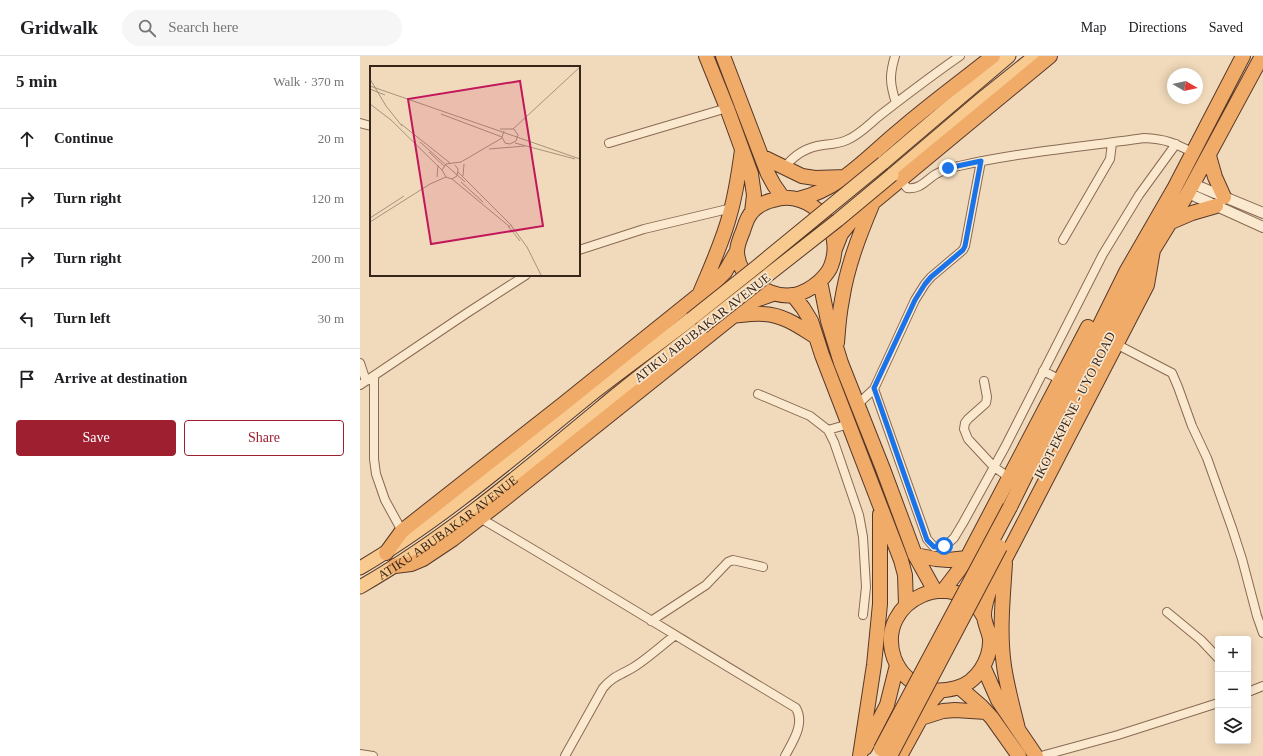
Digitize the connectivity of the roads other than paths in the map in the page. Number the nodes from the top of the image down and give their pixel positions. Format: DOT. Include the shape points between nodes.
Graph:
graph roads {
  1 [pos="706,56"];
  2 [pos="723,56"];
  3 [pos="895,56"];
  4 [pos="960,56"];
  5 [pos="993,56"];
  6 [pos="1009,56"];
  7 [pos="1035,56"];
  8 [pos="1050,56"];
  9 [pos="1243,56"];
  10 [pos="1262,56"];
  11 [pos="896,103"];
  12 [pos="727,108"];
  13 [pos="360,123"];
  14 [pos="370,126"];
  15 [pos="609,142"];
  16 [pos="1112,143"];
  17 [pos="1176,144"];
  18 [pos="742,150"];
  19 [pos="1192,152"];
  20 [pos="761,156"];
  21 [pos="1209,156"];
  22 [pos="981,161"];
  23 [pos="784,168"];
  24 [pos="846,177"];
  25 [pos="897,177"];
  26 [pos="1191,188"];
  27 [pos="783,198"];
  28 [pos="798,199"];
  29 [pos="1220,201"];
  30 [pos="873,203"];
  31 [pos="732,208"];
  32 [pos="752,212"];
  33 [pos="1263,213"];
  34 [pos="1171,222"];
  35 [pos="1263,227"];
  36 [pos="1062,240"];
  37 [pos="1147,248"];
  38 [pos="580,250"];
  39 [pos="737,251"];
  40 [pos="834,252"];
  41 [pos="524,276"];
  42 [pos="820,281"];
  43 [pos="773,294"];
  44 [pos="699,295"];
  45 [pos="793,295"];
  46 [pos="732,316"];
  47 [pos="816,337"];
  48 [pos="1116,344"];
  49 [pos="837,350"];
  50 [pos="360,363"];
  51 [pos="1043,371"];
  52 [pos="374,376"];
  53 [pos="1061,380"];
  54 [pos="984,381"];
  55 [pos="363,383"];
  56 [pos="874,388"];
  57 [pos="758,394"];
  58 [pos="858,405"];
  59 [pos="849,424"];
  60 [pos="828,430"];
  61 [pos="994,467"];
  62 [pos="1010,478"];
  63 [pos="880,503"];
  64 [pos="480,518"];
  65 [pos="402,531"];
  66 [pos="386,553"];
  67 [pos="915,555"];
  68 [pos="1006,557"];
  69 [pos="967,558"];
  70 [pos="395,566"];
  71 [pos="763,567"];
  72 [pos="360,568"];
  73 [pos="360,587"];
  74 [pos="939,591"];
  75 [pos="906,606"];
  76 [pos="1167,612"];
  77 [pos="863,615"];
  78 [pos="984,617"];
  79 [pos="651,621"];
  80 [pos="1263,633"];
  81 [pos="674,636"];
  82 [pos="1215,655"];
  83 [pos="897,665"];
  84 [pos="983,666"];
  85 [pos="1263,686"];
  86 [pos="959,687"];
  87 [pos="940,691"];
  88 [pos="1251,691"];
  89 [pos="1215,704"];
  90 [pos="986,712"];
  91 [pos="921,718"];
  92 [pos="1018,729"];
  93 [pos="360,754"];
  94 [pos="884,754"];
  95 [pos="373,756"];
  96 [pos="565,756"];
  97 [pos="785,756"];
  98 [pos="860,756"];
  99 [pos="900,756"];
  100 [pos="1019,756"];
  101 [pos="1036,756"];
  102 [pos="1041,756"];
  1 -- 12 [label="highway"];
  2 -- 20 [label="highway"];
  3 -- 11 [label="street" via="890,70 890,87"];
  4 -- 11 [label="street"];
  5 -- 24 [label="highway"];
  6 -- 66 [label="main road, ATIKU ABUBAKAR AVENUE, bridge" via="755,268 470,493"];
  7 -- 25 [label="main road, ATIKU ABUBAKAR AVENUE" via="979,101"];
  8 -- 25 [label="highway"];
  9 -- 19 [label="highway, IKOT EKPENE - UYO ROAD"];
  10 -- 21 [label="highway, IKOT EKPENE - UYO ROAD"];
  11 -- 23 [label="street" via="848,140 804,151"];
  12 -- 15 [label="street"];
  12 -- 18 [label="highway"];
  13 -- 14 [label="street"];
  16 -- 17 [label="street" via="1144,138"];
  16 -- 22 [label="street"];
  16 -- 36 [label="street" via="1110,159"];
  17 -- 19 [label="street"];
  17 -- 51 [label="street" via="1139,195 1103,254"];
  18 -- 31 [label="highway"];
  18 -- 32 [label="highway" via="753,184"];
  19 -- 37 [label="highway, IKOT EKPENE - UYO ROAD"];
  20 -- 23 [label="highway"];
  20 -- 27 [label="highway"];
  21 -- 26 [label="highway, IKOT EKPENE - UYO ROAD"];
  21 -- 29 [label="highway"];
  22 -- 25 [label="street" via="948,168 913,189 907,188"];
  22 -- 56 [label="street" via="965,246 925,284"];
  23 -- 24 [label="highway" via="802,176 815,178"];
  24 -- 28 [label="highway" via="826,190"];
  25 -- 30 [label="highway"];
  25 -- 70 [label="main road, ATIKU ABUBAKAR AVENUE, bridge" via="838,220 607,402 531,466 452,527"];
  26 -- 29 [label="street"];
  26 -- 34 [label="highway, IKOT EKPENE - UYO ROAD"];
  27 -- 28 [label="highway"];
  27 -- 32 [label="highway" via="766,202"];
  28 -- 40 [label="highway" via="816,208 827,220 833,235"];
  29 -- 33 [label="street"];
  29 -- 34 [label="highway"];
  29 -- 35 [label="street"];
  30 -- 40 [label="highway" via="847,226"];
  30 -- 49 [label="highway" via="855,246 847,276"];
  31 -- 38 [label="street" via="644,229"];
  31 -- 44 [label="highway" via="723,238"];
  32 -- 39 [label="highway" via="746,221"];
  34 -- 37 [label="highway, IKOT EKPENE - UYO ROAD"];
  37 -- 48 [label="highway" via="1147,284"];
  37 -- 53 [label="highway" via="1120,267"];
  37 -- 94 [label="highway, IKOT EKPENE - UYO ROAD, bridge" via="1126,272 1014,510"];
  39 -- 43 [label="highway" via="746,276"];
  39 -- 44 [label="highway" via="725,272"];
  40 -- 42 [label="highway" via="832,265"];
  41 -- 52 [label="street"];
  42 -- 45 [label="highway" via="812,288"];
  42 -- 49 [label="highway" via="822,298"];
  43 -- 45 [label="highway"];
  43 -- 46 [label="highway" via="753,301"];
  44 -- 65 [label="highway"];
  45 -- 47 [label="highway" via="808,315"];
  46 -- 47 [label="highway" via="775,316 793,322"];
  46 -- 64 [label="highway"];
  47 -- 59 [label="highway"];
  48 -- 68 [label="highway"];
  48 -- 80 [label="street" via="1172,373 1232,528"];
  49 -- 58 [label="highway"];
  50 -- 55 [label="street"];
  51 -- 53 [label="street"];
  51 -- 61 [label="street"];
  52 -- 55 [label="street"];
  52 -- 65 [label="street" via="376,474 385,500"];
  53 -- 62 [label="highway"];
  54 -- 61 [label="street" via="986,403 968,419 964,429 968,439"];
  56 -- 58 [label="street"];
  56 -- 61 [label="street" via="927,540 934,547 944,546 954,538"];
  57 -- 60 [label="street" via="810,416"];
  58 -- 67 [label="highway"];
  59 -- 60 [label="street"];
  59 -- 63 [label="highway"];
  60 -- 77 [label="street" via="859,515 866,586"];
  61 -- 62 [label="street"];
  62 -- 69 [label="highway"];
  63 -- 75 [label="highway" via="903,568"];
  63 -- 98 [label="highway" via="880,604 874,665"];
  64 -- 70 [label="highway" via="423,559"];
  64 -- 79 [label="street"];
  65 -- 66 [label="highway"];
  66 -- 72 [label="main road, ATIKU ABUBAKAR AVENUE"];
  67 -- 69 [label="highway" via="948,560"];
  67 -- 74 [label="highway"];
  68 -- 78 [label="highway" via="991,586 985,603"];
  68 -- 92 [label="highway" via="1002,641 1004,666"];
  69 -- 74 [label="highway"];
  70 -- 73 [label="main road, ATIKU ABUBAKAR AVENUE"];
  71 -- 79 [label="street" via="734,560 728,562 706,586"];
  74 -- 75 [label="highway" via="919,596"];
  74 -- 78 [label="highway" via="952,592 968,598 980,609"];
  75 -- 83 [label="highway" via="896,618 891,634 892,650"];
  76 -- 82 [label="street"];
  78 -- 84 [label="highway" via="990,638"];
  79 -- 81 [label="street"];
  81 -- 96 [label="street" via="634,667 608,681"];
  81 -- 97 [label="street" via="796,708 800,722"];
  83 -- 87 [label="highway" via="914,684"];
  83 -- 98 [label="highway" via="887,705"];
  84 -- 86 [label="highway" via="979,673"];
  84 -- 92 [label="highway" via="998,700"];
  85 -- 88 [label="street"];
  86 -- 87 [label="highway"];
  86 -- 90 [label="highway"];
  87 -- 91 [label="highway"];
  89 -- 102 [label="street"];
  90 -- 91 [label="highway" via="943,711"];
  90 -- 100 [label="highway"];
  91 -- 99 [label="highway"];
  92 -- 101 [label="highway"];
  93 -- 95 [label="street"];
}
